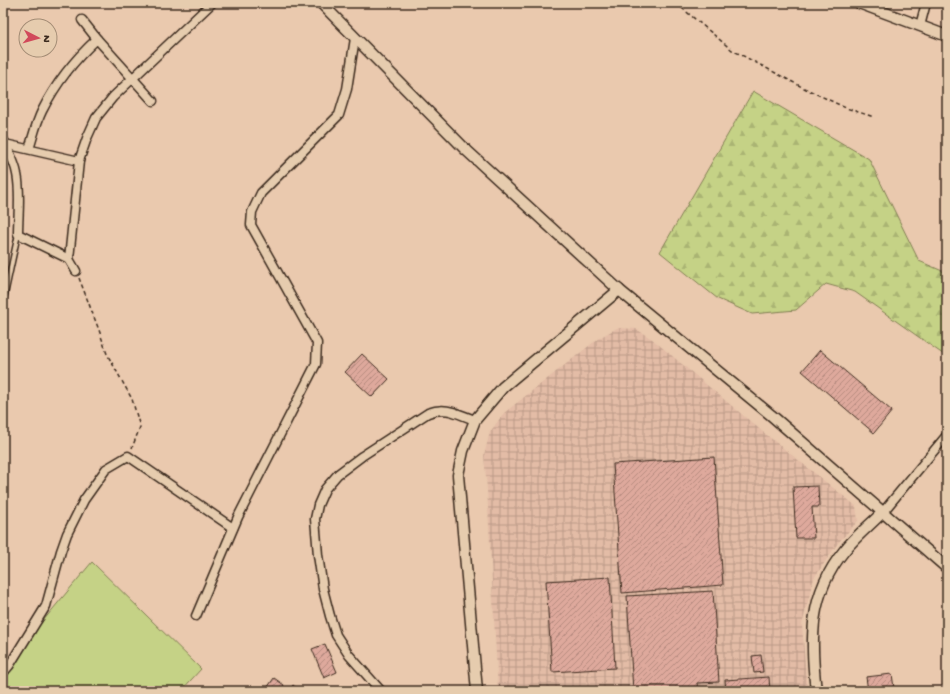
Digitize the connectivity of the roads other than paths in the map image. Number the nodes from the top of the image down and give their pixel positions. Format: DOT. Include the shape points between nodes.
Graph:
graph roads {
  1 [pos="212,3"];
  2 [pos="321,3"];
  3 [pos="859,3"];
  4 [pos="926,3"];
  5 [pos="82,20"];
  6 [pos="920,26"];
  7 [pos="947,36"];
  8 [pos="355,38"];
  9 [pos="97,39"];
  10 [pos="132,78"];
  11 [pos="153,101"];
  12 [pos="4,142"];
  13 [pos="29,149"];
  14 [pos="79,161"];
  15 [pos="18,234"];
  16 [pos="69,259"];
  17 [pos="76,271"];
  18 [pos="619,290"];
  19 [pos="3,304"];
  20 [pos="475,420"];
  21 [pos="947,435"];
  22 [pos="883,512"];
  23 [pos="233,528"];
  24 [pos="947,568"];
  25 [pos="196,616"];
  26 [pos="3,673"];
  27 [pos="381,691"];
  28 [pos="477,691"];
  29 [pos="816,691"];
  1 -- 10 [label="street"];
  2 -- 8 [label="street"];
  3 -- 6 [label="street"];
  4 -- 6 [label="street"];
  5 -- 9 [label="street"];
  6 -- 7 [label="street"];
  8 -- 18 [label="street" via="464,148"];
  8 -- 23 [label="street" via="347,89 338,115 261,193 252,212 251,225 317,343 316,364"];
  9 -- 10 [label="street"];
  9 -- 13 [label="street" via="68,71 52,94 42,112"];
  10 -- 11 [label="street"];
  10 -- 14 [label="street" via="96,118"];
  12 -- 13 [label="street"];
  12 -- 15 [label="street" via="17,174"];
  13 -- 14 [label="street"];
  14 -- 16 [label="street"];
  15 -- 16 [label="street"];
  15 -- 19 [label="lane"];
  16 -- 17 [label="street"];
  18 -- 20 [label="street" via="504,386"];
  18 -- 22 [label="street" via="771,415"];
  20 -- 27 [label="street" via="447,410 428,413 338,474 325,489 318,505 315,519 318,555 323,589 336,635 350,656"];
  20 -- 28 [label="street" via="463,451 458,475"];
  21 -- 22 [label="street"];
  22 -- 24 [label="street"];
  22 -- 29 [label="street" via="844,551 821,589 814,614 812,641"];
  23 -- 25 [label="street"];
  23 -- 26 [label="street" via="128,456 106,468 84,500 67,534 46,606"];
}
